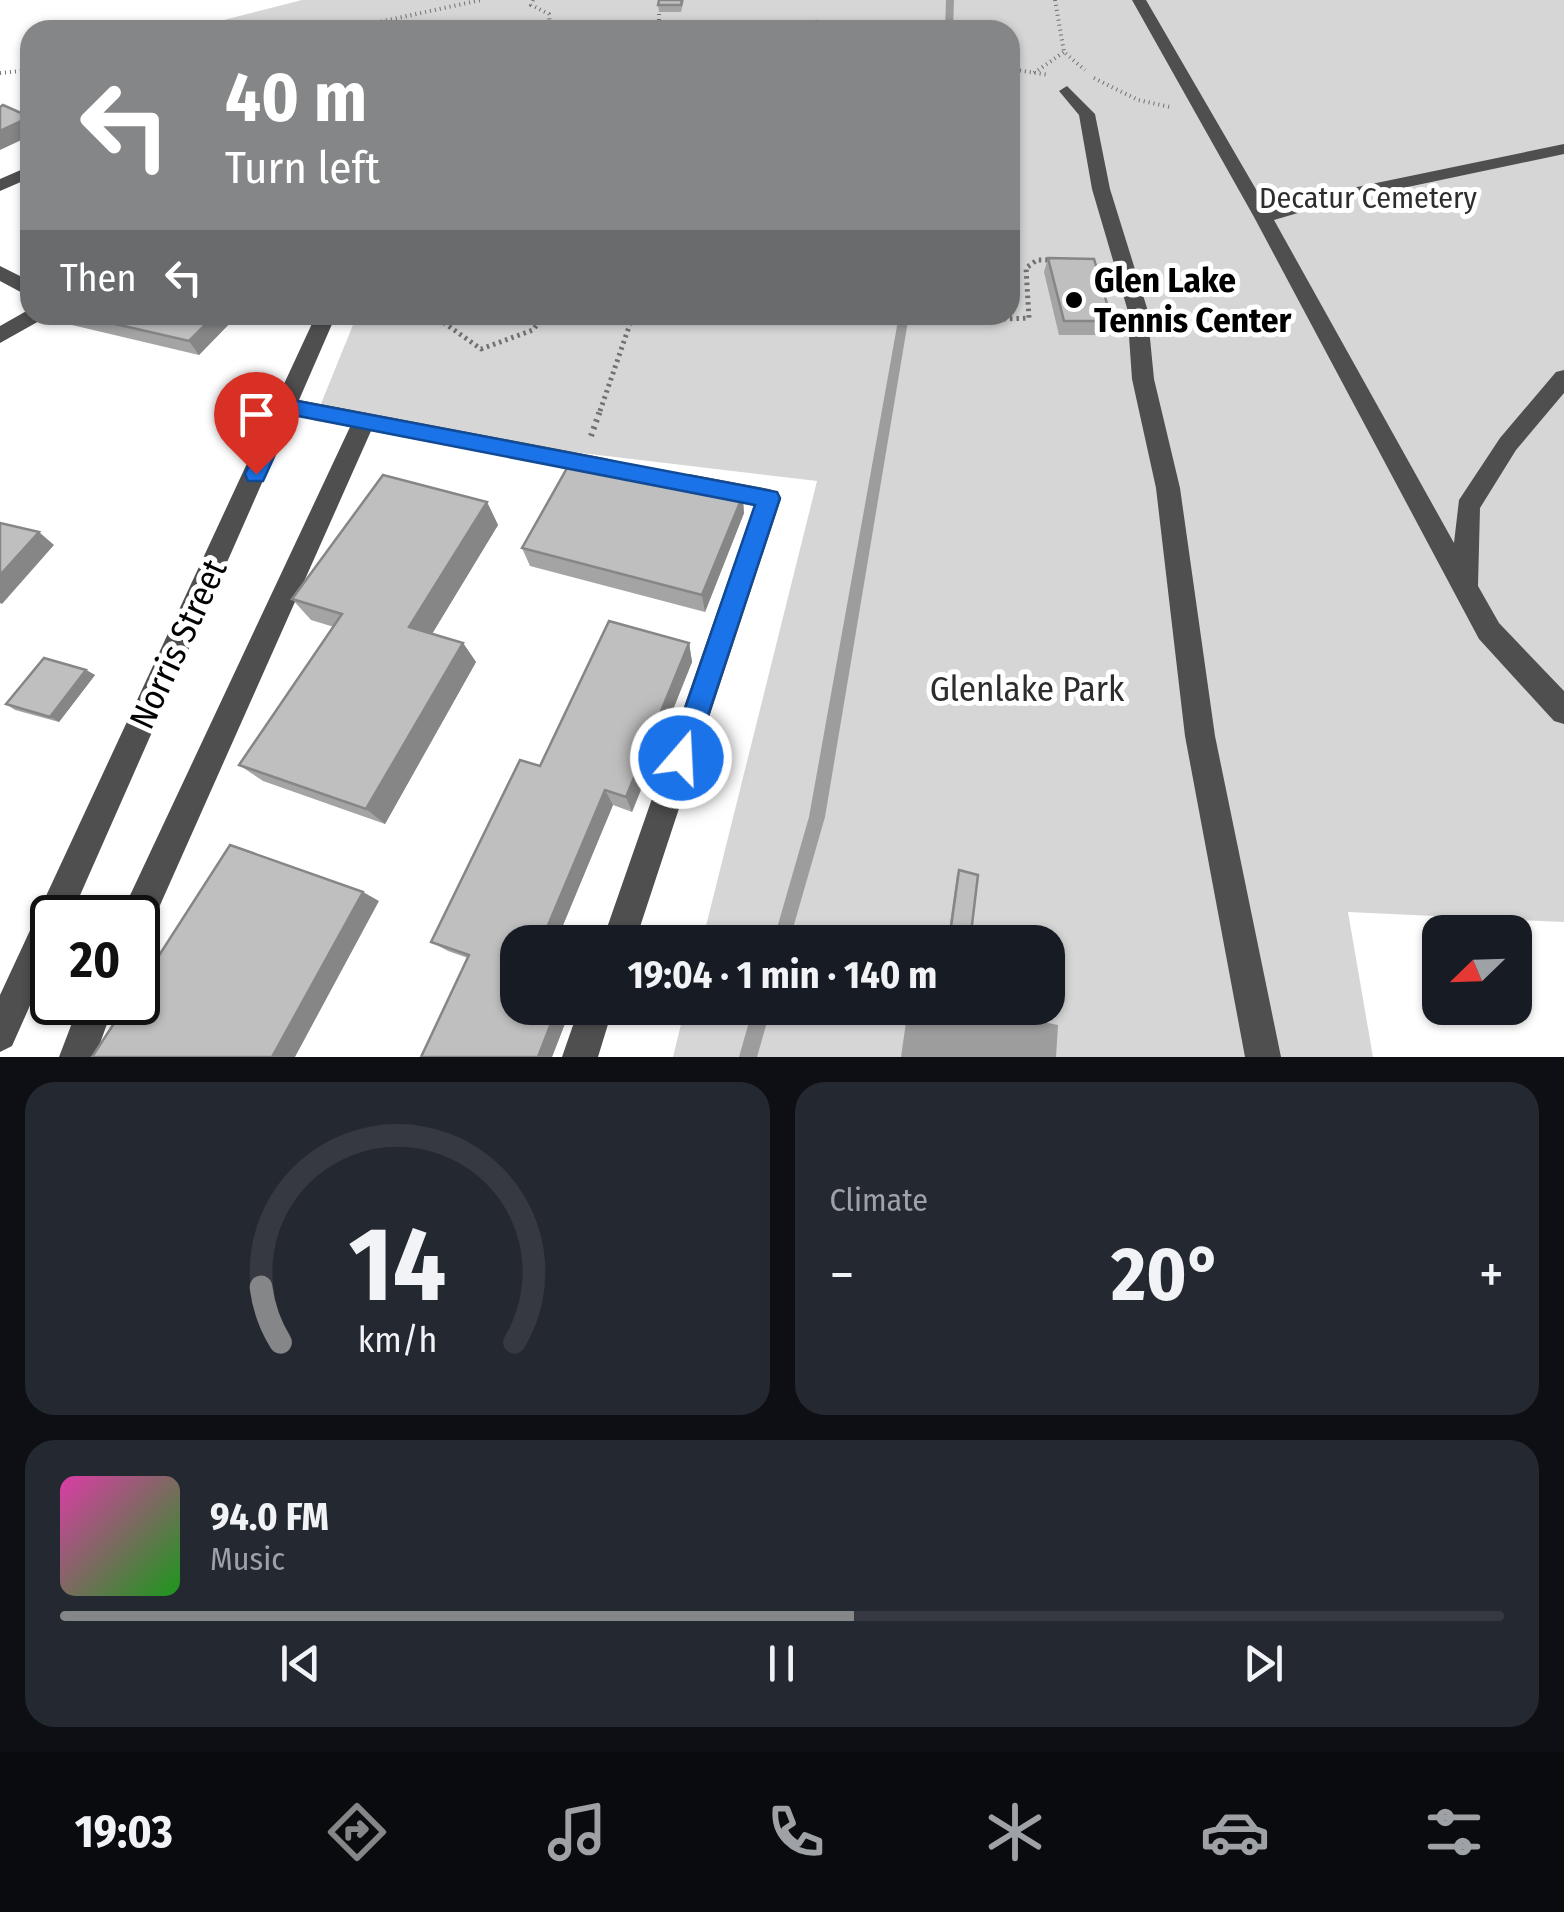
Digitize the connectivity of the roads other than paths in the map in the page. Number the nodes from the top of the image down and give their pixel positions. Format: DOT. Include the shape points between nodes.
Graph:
graph roads {
  1 [pos="1140,0"];
  2 [pos="1066,91"];
  3 [pos="1564,149"];
  4 [pos="1264,217"];
  5 [pos="322,325"];
  6 [pos="1564,378"];
  7 [pos="287,406"];
  8 [pos="364,421"];
  9 [pos="1465,590"];
  10 [pos="1564,711"];
  11 [pos="64,895"];
  12 [pos="148,895"];
  13 [pos="624,925"];
  14 [pos="30,968"];
  15 [pos="89,1025"];
  16 [pos="590,1025"];
  17 [pos="0,1034"];
  18 [pos="77,1057"];
  19 [pos="580,1057"];
  20 [pos="1263,1057"];
  1 -- 4 [label="street"];
  2 -- 20 [label="street" via="1088,114 1101,190 1136,308 1143,380 1168,488 1200,736"];
  3 -- 4 [label="street"];
  4 -- 9 [label="street"];
  5 -- 7 [label="street, Norris Street"];
  6 -- 9 [label="street" via="1508,444 1468,507"];
  7 -- 8 [label="street"];
  7 -- 11 [label="street, Norris Street"];
  8 -- 12 [label="street"];
  8 -- 13 [label="street" via="769,498"];
  9 -- 10 [label="street" via="1489,630"];
  14 -- 17 [label="street, Norris Street"];
  15 -- 18 [label="street"];
  16 -- 19 [label="street"];
}
